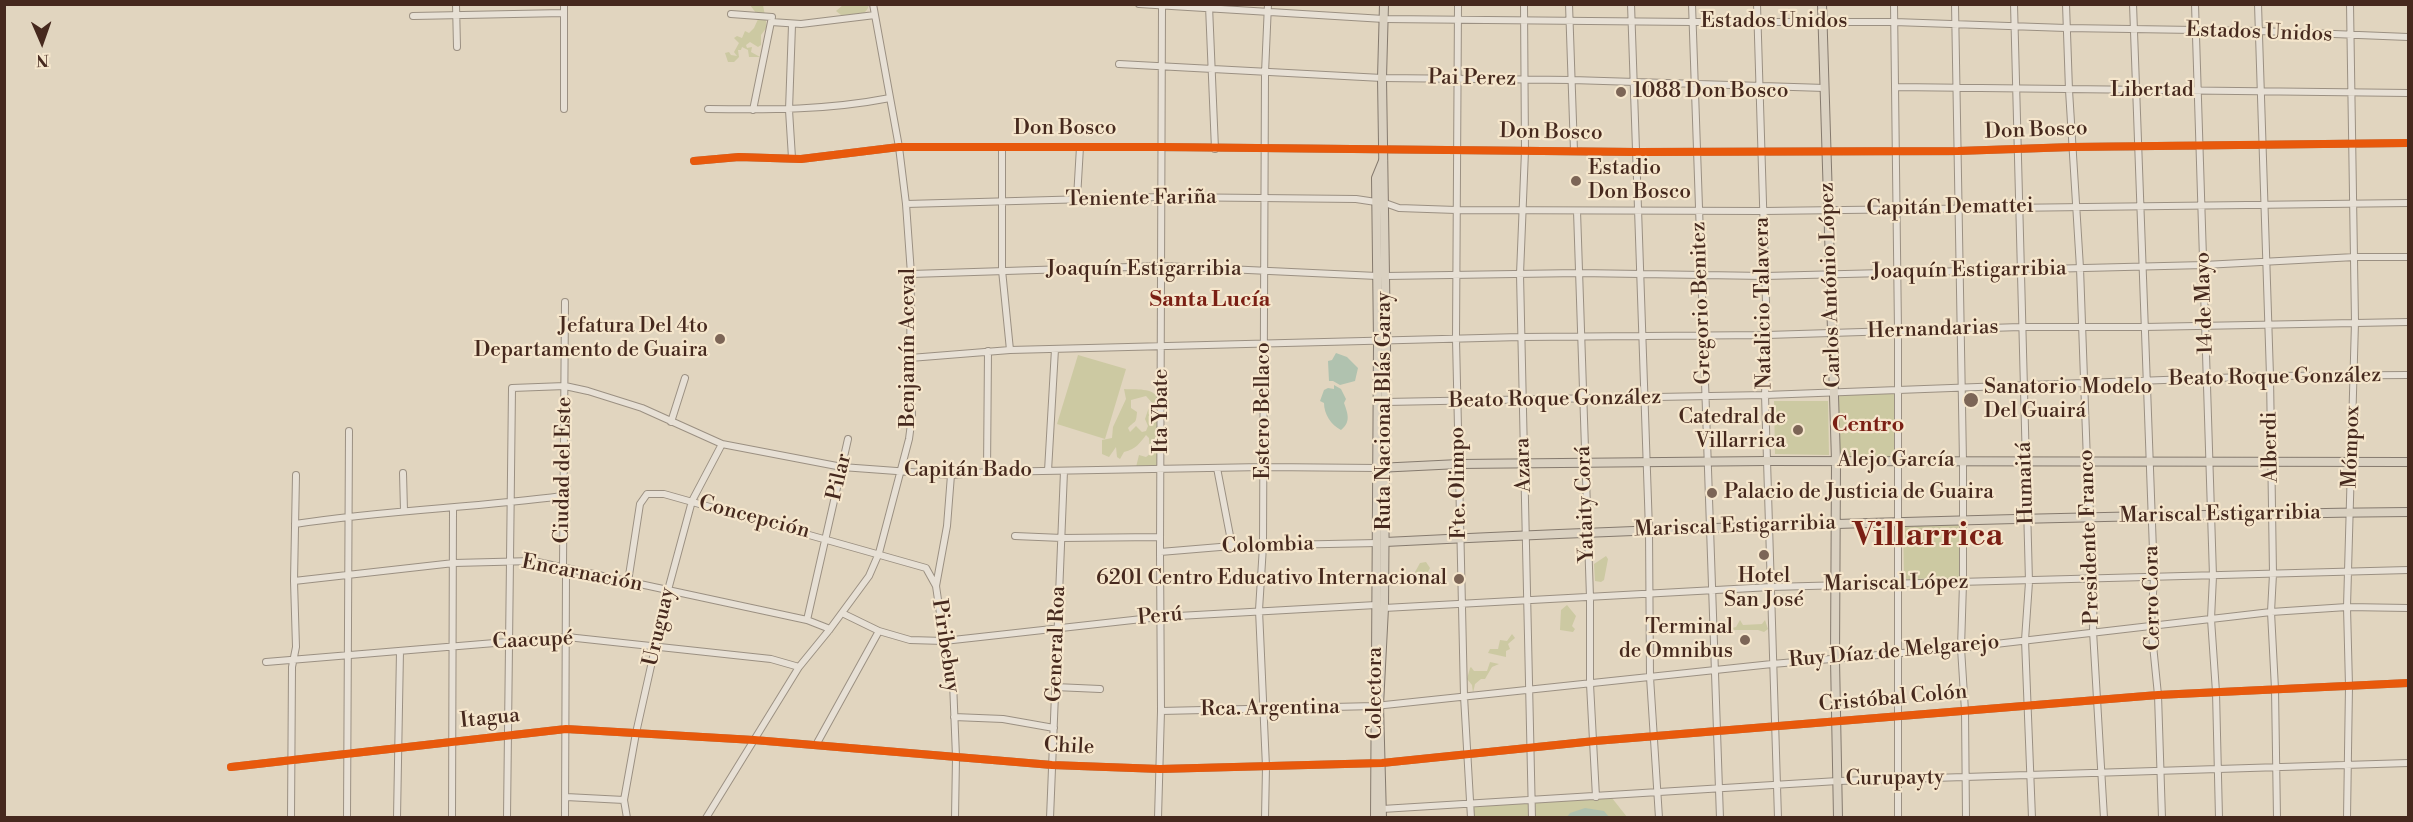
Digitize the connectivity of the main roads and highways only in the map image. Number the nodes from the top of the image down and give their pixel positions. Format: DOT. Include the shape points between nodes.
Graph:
graph roads {
  1 [pos="1384,4"];
  2 [pos="1822,4"];
  3 [pos="1382,342"];
  4 [pos="1836,461"];
  5 [pos="2409,462"];
  6 [pos="1381,468"];
  7 [pos="2409,512"];
  8 [pos="1837,523"];
  9 [pos="1381,543"];
  10 [pos="1379,763"];
  11 [pos="1382,813"];
  12 [pos="1375,818"];
  13 [pos="1838,818"];
  1 -- 3 [label="highway, Ruta Nacional Blás Garay"];
  2 -- 4 [label="main road, Carlos António López"];
  3 -- 6 [label="main road"];
  3 -- 6 [label="highway, Ruta Nacional Blás Garay" via="1385,402"];
  4 -- 5 [label="main road, Alejo García"];
  4 -- 6 [label="main road, Alejo García"];
  4 -- 8 [label="main road, Carlos António López"];
  6 -- 9 [label="highway, Ruta Nacional Blás Garay"];
  7 -- 8 [label="main road, Mariscal Estigarribia"];
  8 -- 9 [label="main road, Mariscal Estigarribia"];
  8 -- 13 [label="main road, Carlos António López"];
  9 -- 10 [label="highway, Ruta Nacional Blás Garay"];
  10 -- 11 [label="highway, Ruta Nacional Blás Garay"];
  10 -- 12 [label="main road, Colectora"];
}
